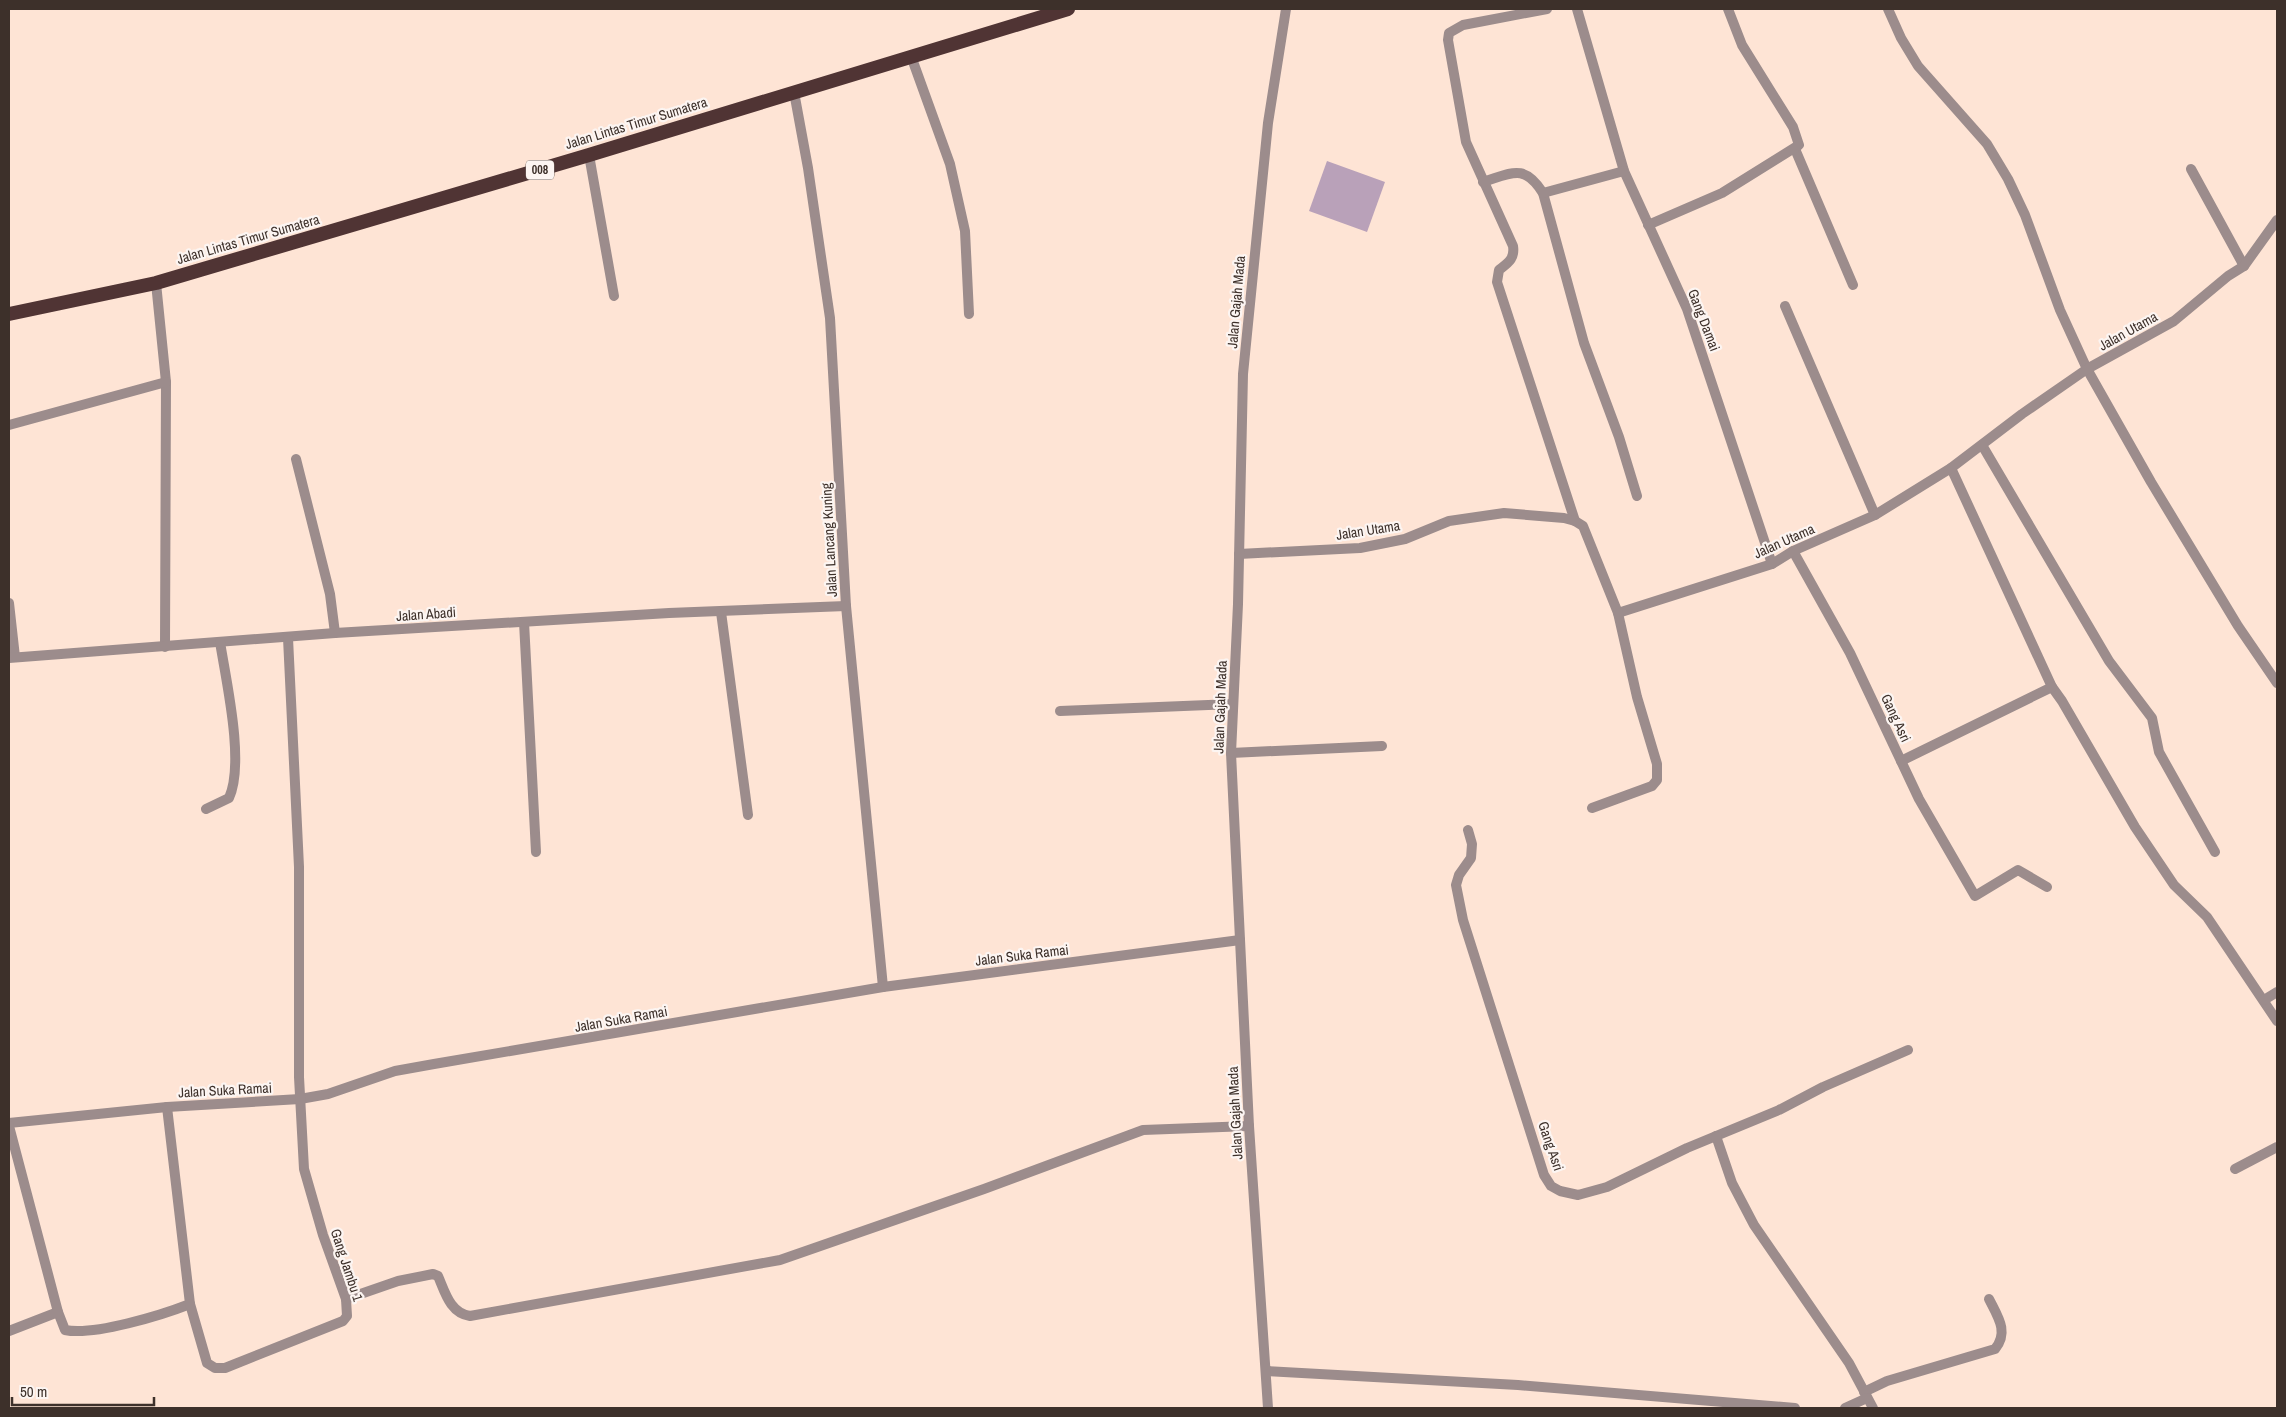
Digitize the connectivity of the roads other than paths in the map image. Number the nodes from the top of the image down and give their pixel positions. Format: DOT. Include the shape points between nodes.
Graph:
graph roads {
  1 [pos="1068,9"];
  2 [pos="1286,9"];
  3 [pos="1547,9"];
  4 [pos="1577,9"];
  5 [pos="1728,9"];
  6 [pos="1888,9"];
  7 [pos="911,56"];
  8 [pos="794,92"];
  9 [pos="1795,149"];
  10 [pos="589,155"];
  11 [pos="2191,169"];
  12 [pos="1624,171"];
  13 [pos="1483,182"];
  14 [pos="1543,193"];
  15 [pos="2277,220"];
  16 [pos="1648,225"];
  17 [pos="2244,266"];
  18 [pos="156,283"];
  19 [pos="1853,285"];
  20 [pos="614,296"];
  21 [pos="1785,306"];
  22 [pos="9,314"];
  23 [pos="969,314"];
  24 [pos="2087,369"];
  25 [pos="166,382"];
  26 [pos="9,426"];
  27 [pos="1982,445"];
  28 [pos="296,459"];
  29 [pos="1951,468"];
  30 [pos="1637,496"];
  31 [pos="1875,515"];
  32 [pos="1575,521"];
  33 [pos="1793,551"];
  34 [pos="1239,554"];
  35 [pos="1772,564"];
  36 [pos="9,603"];
  37 [pos="846,606"];
  38 [pos="721,612"];
  39 [pos="1618,612"];
  40 [pos="524,622"];
  41 [pos="335,633"];
  42 [pos="288,638"];
  43 [pos="220,642"];
  44 [pos="165,647"];
  45 [pos="12,658"];
  46 [pos="2277,682"];
  47 [pos="2052,686"];
  48 [pos="1233,704"];
  49 [pos="1060,712"];
  50 [pos="1382,746"];
  51 [pos="1231,753"];
  52 [pos="1901,761"];
  53 [pos="1592,808"];
  54 [pos="206,809"];
  55 [pos="748,815"];
  56 [pos="1468,830"];
  57 [pos="536,852"];
  58 [pos="2215,852"];
  59 [pos="2047,887"];
  60 [pos="1240,940"];
  61 [pos="882,987"];
  62 [pos="2277,992"];
  63 [pos="2264,1000"];
  64 [pos="2277,1021"];
  65 [pos="1908,1050"];
  66 [pos="300,1099"];
  67 [pos="167,1107"];
  68 [pos="9,1124"];
  69 [pos="1249,1126"];
  70 [pos="1716,1136"];
  71 [pos="2277,1147"];
  72 [pos="2235,1169"];
  73 [pos="346,1299"];
  74 [pos="1989,1299"];
  75 [pos="190,1304"];
  76 [pos="58,1312"];
  77 [pos="9,1331"];
  78 [pos="1266,1371"];
  79 [pos="1866,1394"];
  80 [pos="1268,1408"];
  81 [pos="1794,1408"];
  82 [pos="1845,1408"];
  83 [pos="1873,1408"];
  1 -- 7 [label="highway, Jalan Lintas Timur Sumatera / 008"];
  2 -- 34 [label="street, Jalan Gajah Mada" via="1268,123 1243,374"];
  3 -- 13 [label="street" via="1463,25 1450,33 1448,40 1466,142"];
  4 -- 12 [label="street, Gang Damai"];
  5 -- 9 [label="street" via="1742,45 1798,138 1799,145"];
  6 -- 24 [label="street" via="1918,66 1987,144 2008,179"];
  7 -- 8 [label="highway, Jalan Lintas Timur Sumatera / 008"];
  7 -- 23 [label="street" via="950,164 965,231"];
  8 -- 10 [label="highway, Jalan Lintas Timur Sumatera / 008"];
  8 -- 37 [label="street, Jalan Lancang Kuning" via="830,318"];
  9 -- 16 [label="street" via="1722,194"];
  9 -- 19 [label="street"];
  10 -- 18 [label="highway, Jalan Lintas Timur Sumatera / 008"];
  10 -- 20 [label="street"];
  11 -- 17 [label="street"];
  12 -- 14 [label="street"];
  12 -- 16 [label="street, Gang Damai"];
  13 -- 14 [label="street" via="1521,173 1535,179"];
  13 -- 32 [label="street" via="1514,252 1510,262 1498,270 1496,282"];
  14 -- 30 [label="street" via="1584,343 1620,437"];
  15 -- 17 [label="street, Jalan Utama"];
  16 -- 35 [label="street, Gang Damai" via="1687,309"];
  17 -- 24 [label="street, Jalan Utama" via="2174,321"];
  18 -- 22 [label="highway, Jalan Lintas Timur Sumatera / 008"];
  18 -- 25 [label="street"];
  21 -- 31 [label="street"];
  24 -- 27 [label="street, Jalan Utama"];
  24 -- 46 [label="street" via="2233,618"];
  25 -- 26 [label="street"];
  25 -- 44 [label="street"];
  27 -- 29 [label="street, Jalan Utama"];
  27 -- 58 [label="street" via="2110,661 2152,718 2160,752"];
  28 -- 41 [label="street" via="330,594"];
  29 -- 31 [label="street, Jalan Utama"];
  29 -- 47 [label="street"];
  31 -- 33 [label="street, Jalan Utama"];
  32 -- 34 [label="street, Jalan Utama" via="1545,515 1504,513 1449,521 1405,539 1360,548"];
  32 -- 39 [label="street" via="1583,526 1588,536"];
  33 -- 35 [label="street, Jalan Utama"];
  33 -- 52 [label="street, Gang Asri" via="1850,653"];
  34 -- 48 [label="street, Jalan Gajah Mada"];
  35 -- 39 [label="street, Jalan Utama"];
  36 -- 45 [label="street"];
  37 -- 38 [label="street, Jalan Abadi"];
  37 -- 61 [label="street, Jalan Lancang Kuning"];
  38 -- 40 [label="street, Jalan Abadi"];
  38 -- 55 [label="street"];
  39 -- 53 [label="street" via="1639,706 1657,764 1657,780 1652,786"];
  40 -- 41 [label="street, Jalan Abadi"];
  40 -- 57 [label="street"];
  41 -- 42 [label="street, Jalan Abadi"];
  42 -- 43 [label="street, Jalan Abadi"];
  42 -- 66 [label="street, Gang Jambu 1" via="299,866"];
  43 -- 44 [label="street, Jalan Abadi"];
  43 -- 54 [label="street" via="231,715 234,774 229,798"];
  44 -- 45 [label="street, Jalan Abadi"];
  47 -- 52 [label="street"];
  47 -- 63 [label="street" via="2135,827 2174,885 2207,917"];
  48 -- 49 [label="street"];
  48 -- 51 [label="street, Jalan Gajah Mada"];
  50 -- 51 [label="street"];
  51 -- 60 [label="street, Jalan Gajah Mada"];
  52 -- 59 [label="street, Gang Asri" via="1975,896 2018,870"];
  56 -- 70 [label="street, Gang Asri" via="1471,858 1459,875 1456,886 1463,920 1544,1175 1551,1186 1578,1195 1607,1187"];
  60 -- 61 [label="street, Jalan Suka Ramai"];
  60 -- 69 [label="street, Jalan Gajah Mada"];
  61 -- 66 [label="street, Jalan Suka Ramai" via="395,1071 328,1094"];
  62 -- 63 [label="street"];
  63 -- 64 [label="street"];
  65 -- 70 [label="street, Gang Asri"];
  66 -- 67 [label="street, Jalan Suka Ramai"];
  66 -- 73 [label="street, Gang Jambu 1" via="304,1169"];
  67 -- 68 [label="street, Jalan Suka Ramai"];
  67 -- 75 [label="street"];
  68 -- 76 [label="street"];
  69 -- 73 [label="street" via="1143,1130 780,1260 720,1273 470,1316 453,1308 438,1276 433,1274 398,1281"];
  69 -- 78 [label="street, Jalan Gajah Mada"];
  70 -- 79 [label="street" via="1732,1183 1754,1225 1849,1363"];
  71 -- 72 [label="street"];
  73 -- 75 [label="street, Gang Jambu 1" via="348,1316 343,1321 225,1368 214,1368 206,1363"];
  74 -- 79 [label="street" via="2002,1324 2002,1340 1995,1349 1887,1381"];
  75 -- 76 [label="street" via="112,1326 73,1332 65,1330"];
  76 -- 77 [label="street"];
  78 -- 80 [label="street, Jalan Gajah Mada"];
  78 -- 81 [label="street" via="1518,1385"];
  79 -- 82 [label="street"];
  79 -- 83 [label="street"];
}
